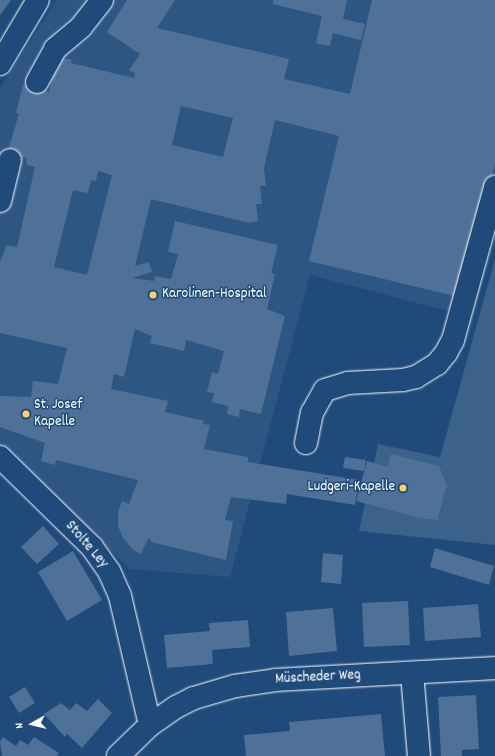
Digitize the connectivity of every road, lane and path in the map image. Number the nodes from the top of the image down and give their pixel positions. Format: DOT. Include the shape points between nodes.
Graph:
graph roads {
  1 [pos="38,0"];
  2 [pos="102,0"];
  3 [pos="0,64"];
  4 [pos="37,82"];
  5 [pos="10,160"];
  6 [pos="495,187"];
  7 [pos="0,201"];
  8 [pos="306,443"];
  9 [pos="0,458"];
  10 [pos="495,668"];
  11 [pos="412,673"];
  12 [pos="150,725"];
  13 [pos="118,756"];
  14 [pos="419,756"];
  1 -- 3 [label="street"];
  2 -- 4 [label="street" via="81,27 56,48"];
  5 -- 7 [label="street"];
  6 -- 8 [label="street" via="461,310 446,353 437,364 416,377 348,383 325,390 312,413"];
  9 -- 12 [label="street, Stolte Ley" via="92,547 109,571 120,596"];
  10 -- 11 [label="street, Müscheder Weg"];
  11 -- 12 [label="street, Müscheder Weg" via="242,685 194,698"];
  11 -- 14 [label="street"];
  12 -- 13 [label="street, Müscheder Weg"];
}
